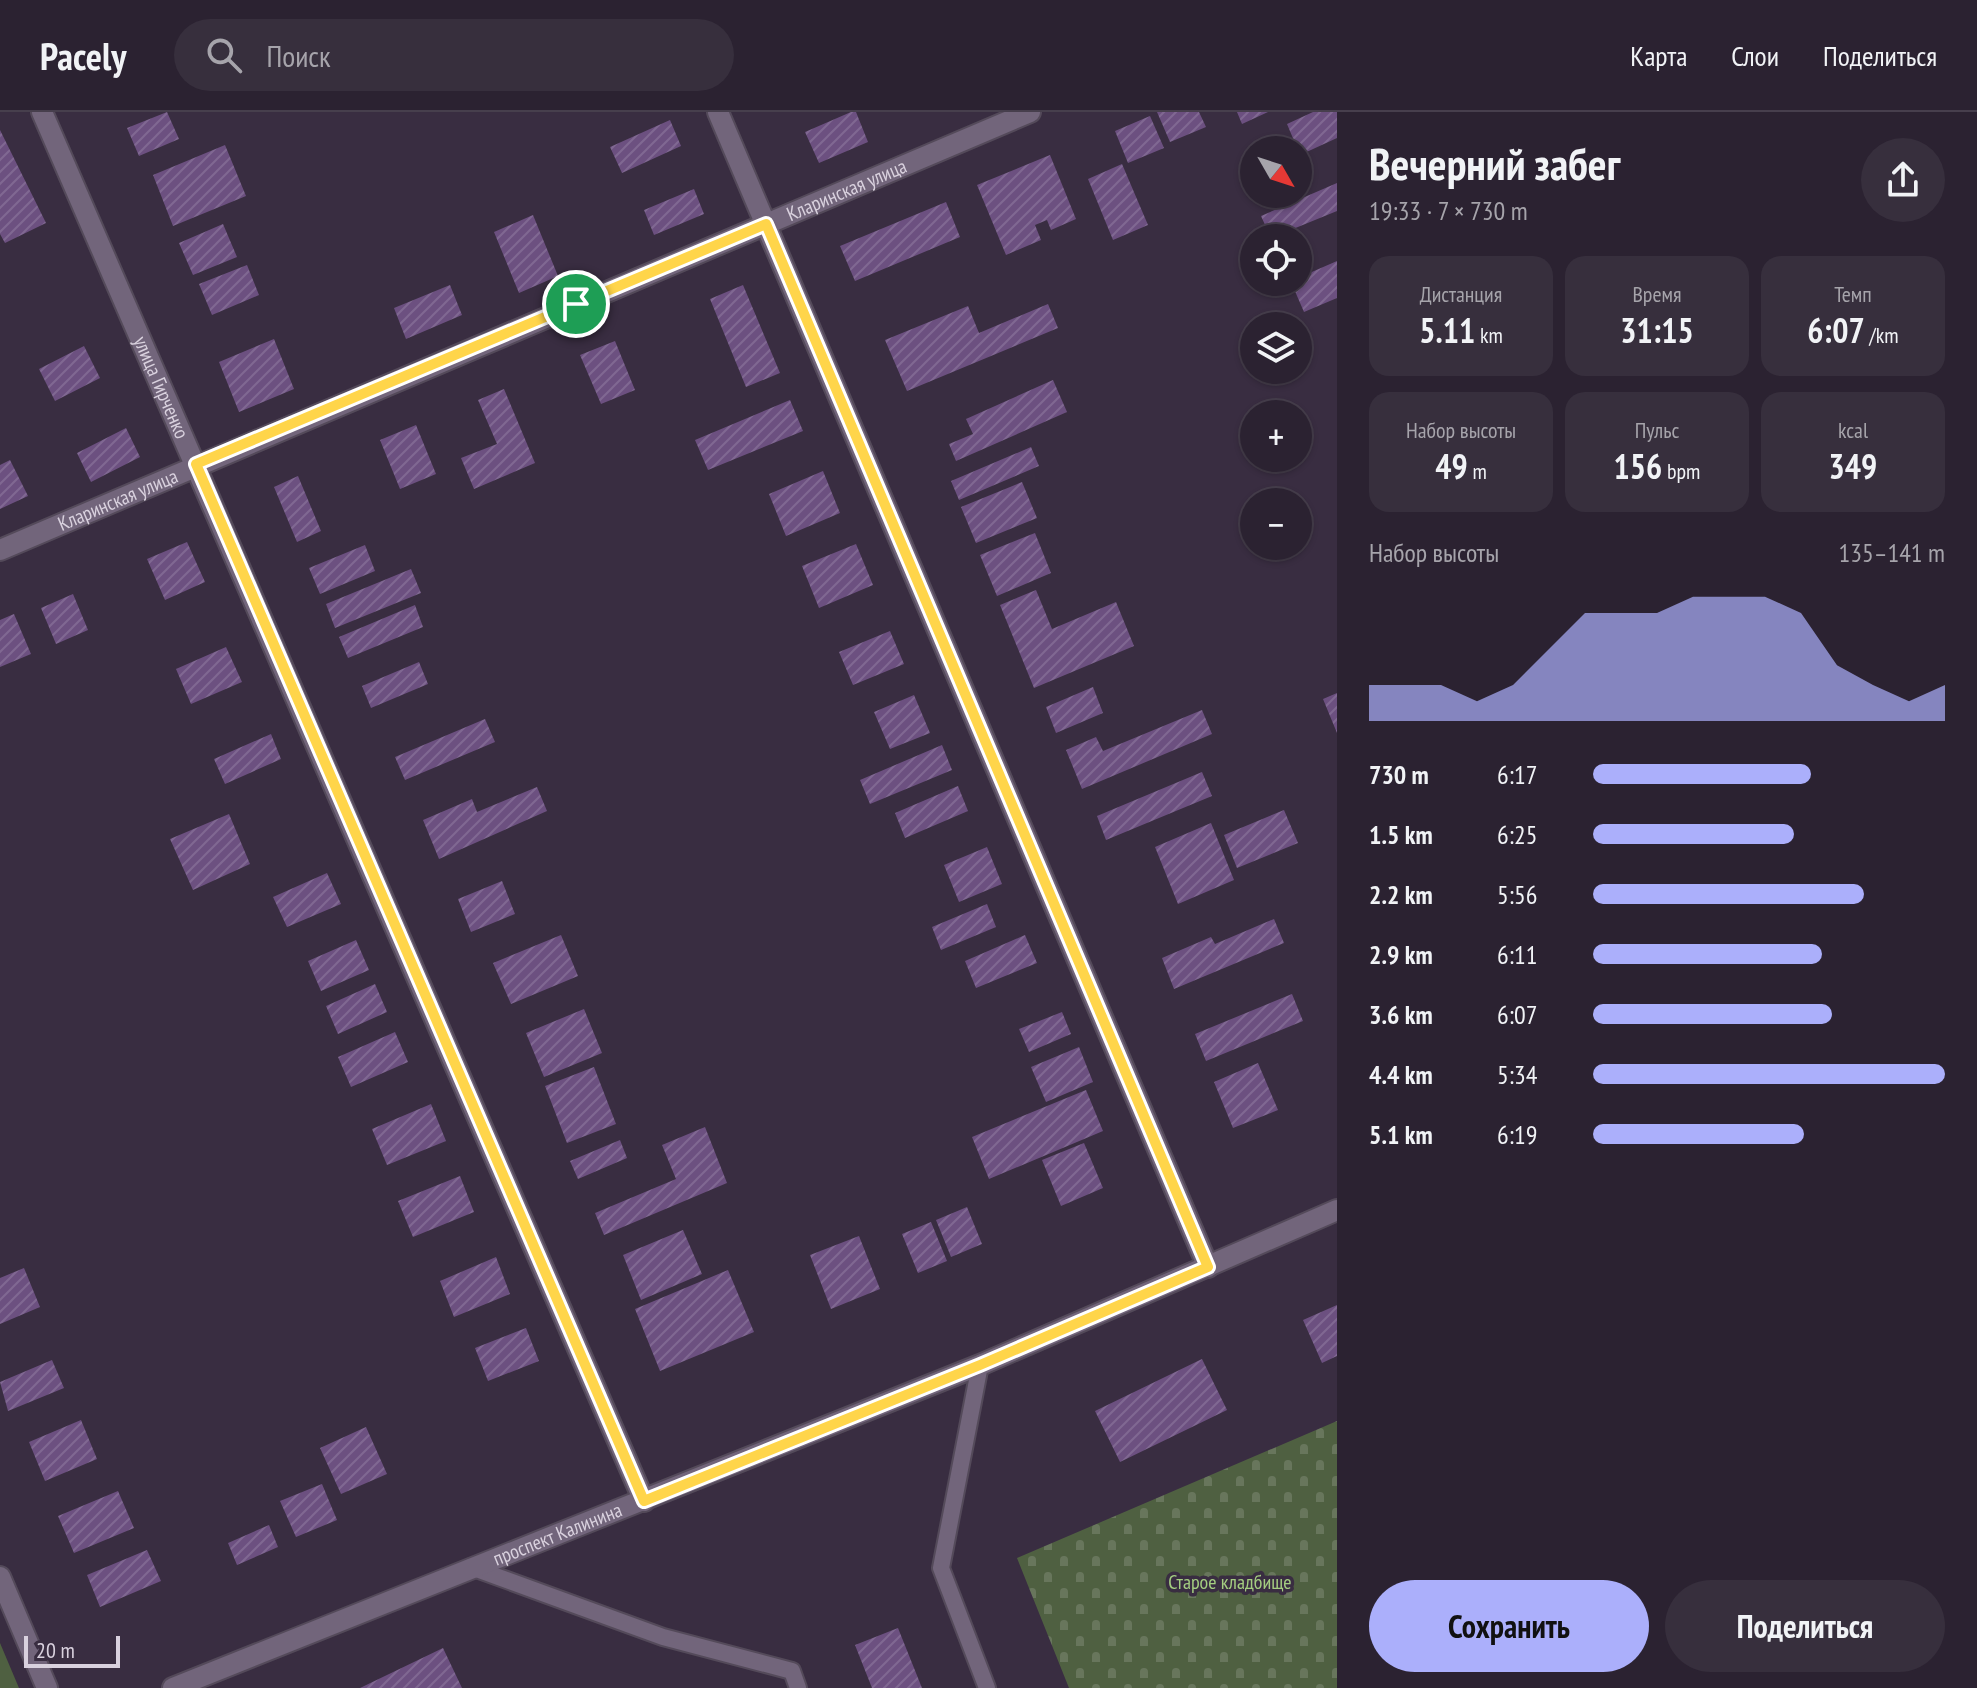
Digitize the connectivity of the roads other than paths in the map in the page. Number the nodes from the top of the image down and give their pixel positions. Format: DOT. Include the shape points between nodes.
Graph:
graph roads {
  1 [pos="42,112"];
  2 [pos="718,112"];
  3 [pos="1030,112"];
  4 [pos="766,224"];
  5 [pos="196,464"];
  6 [pos="0,550"];
  7 [pos="1337,1210"];
  8 [pos="1208,1267"];
  9 [pos="980,1365"];
  10 [pos="644,1501"];
  11 [pos="471,1567"];
  12 [pos="0,1577"];
  13 [pos="47,1688"];
  14 [pos="173,1688"];
  15 [pos="798,1688"];
  16 [pos="987,1688"];
  1 -- 5 [label="street, улица Гирченко"];
  2 -- 4 [label="street"];
  3 -- 4 [label="street, Кларинская улица"];
  4 -- 5 [label="street, Кларинская улица"];
  4 -- 8 [label="street"];
  5 -- 6 [label="street, Кларинская улица"];
  5 -- 10 [label="street, улица Гирченко"];
  7 -- 8 [label="street, проспект Калинина"];
  8 -- 9 [label="street, проспект Калинина"];
  9 -- 10 [label="street, проспект Калинина"];
  9 -- 16 [label="lane" via="941,1568"];
  10 -- 11 [label="street, проспект Калинина"];
  11 -- 14 [label="street, проспект Калинина"];
  11 -- 15 [label="lane" via="663,1637 792,1671"];
  12 -- 13 [label="street"];
}
